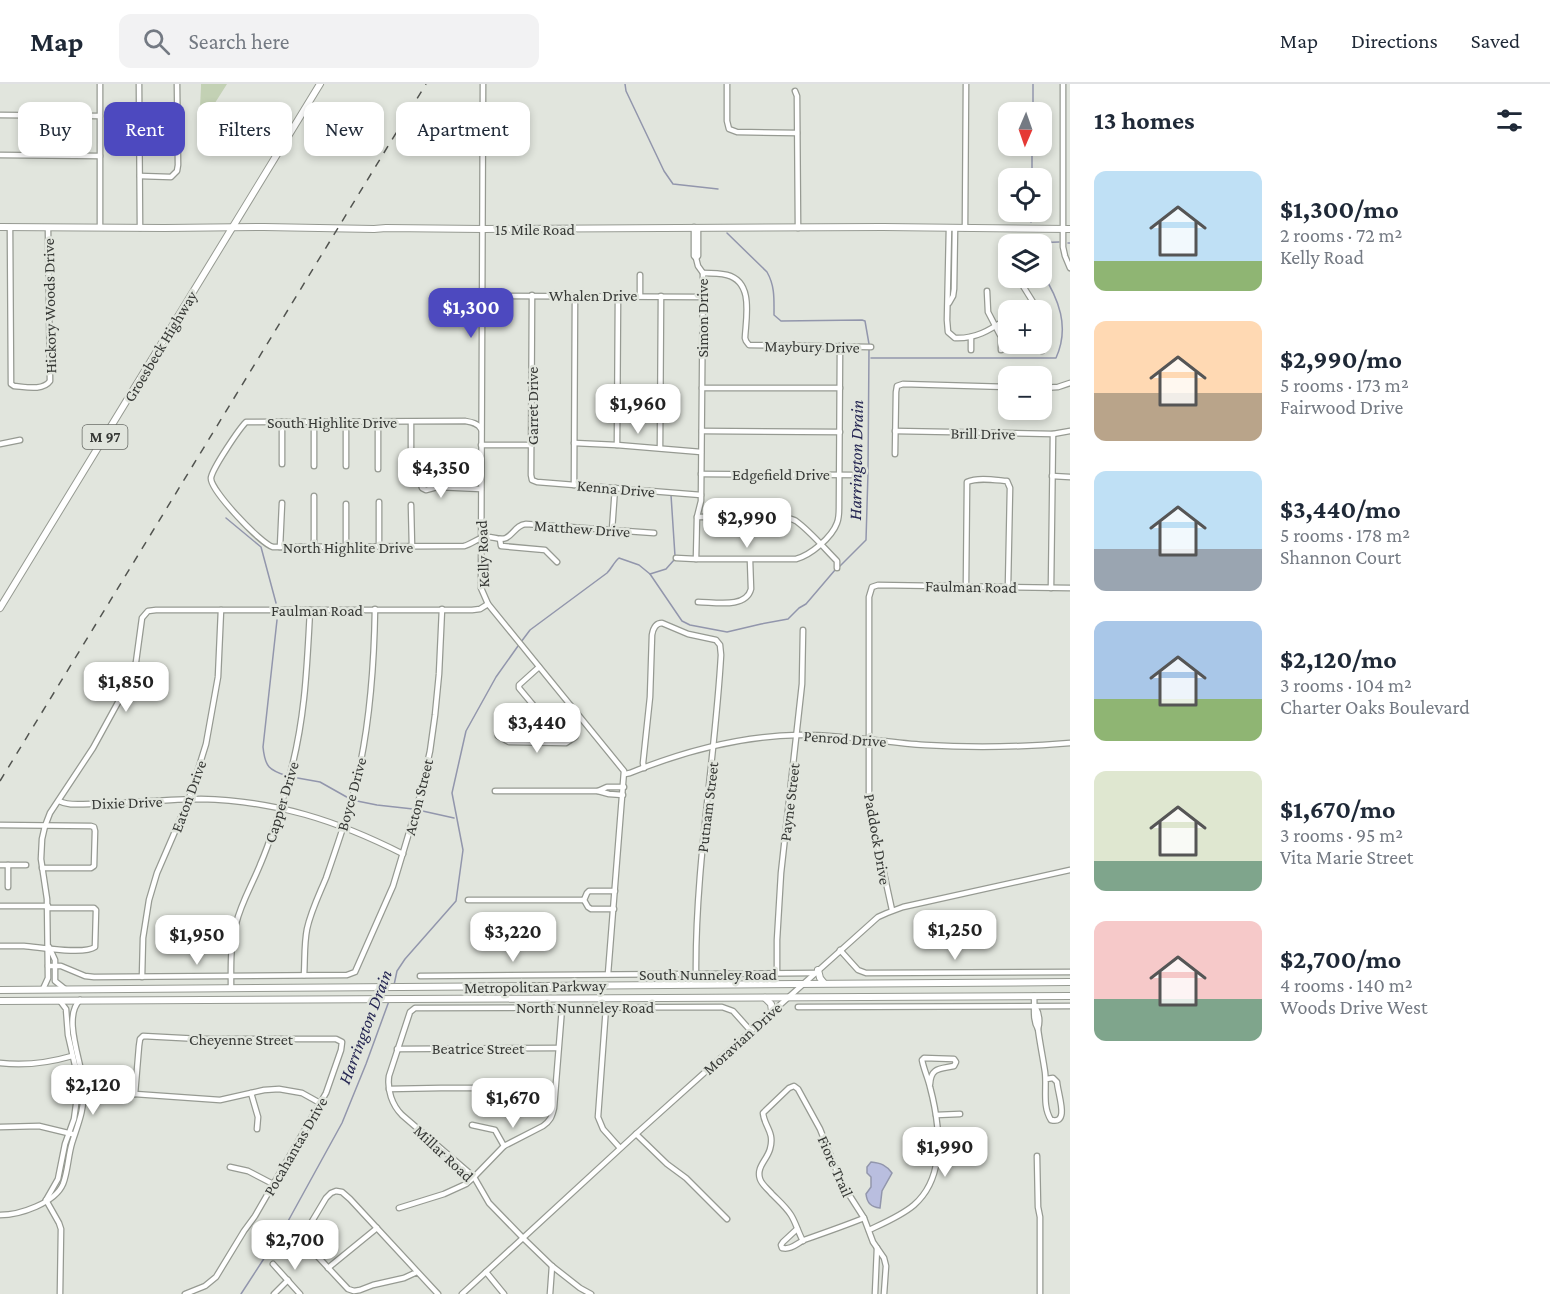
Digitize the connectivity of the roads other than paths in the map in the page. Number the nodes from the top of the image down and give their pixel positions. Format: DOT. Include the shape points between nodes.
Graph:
graph roads {
  1 [pos="100,84"];
  2 [pos="139,84"];
  3 [pos="177,84"];
  4 [pos="320,84"];
  5 [pos="483,84"];
  6 [pos="727,84"];
  7 [pos="966,84"];
  8 [pos="1063,84"];
  9 [pos="795,91"];
  10 [pos="0,115"];
  11 [pos="100,116"];
  12 [pos="797,133"];
  13 [pos="0,155"];
  14 [pos="100,156"];
  15 [pos="140,176"];
  16 [pos="0,227"];
  17 [pos="10,227"];
  18 [pos="100,227"];
  19 [pos="233,227"];
  20 [pos="48,228"];
  21 [pos="140,228"];
  22 [pos="696,228"];
  23 [pos="798,228"];
  24 [pos="952,228"];
  25 [pos="965,228"];
  26 [pos="483,229"];
  27 [pos="1067,229"];
  28 [pos="1070,268"];
  29 [pos="703,273"];
  30 [pos="640,276"];
  31 [pos="987,291"];
  32 [pos="532,295"];
  33 [pos="618,295"];
  34 [pos="482,296"];
  35 [pos="575,296"];
  36 [pos="640,296"];
  37 [pos="662,296"];
  38 [pos="703,297"];
  39 [pos="998,324"];
  40 [pos="995,326"];
  41 [pos="998,332"];
  42 [pos="971,337"];
  43 [pos="840,346"];
  44 [pos="871,347"];
  45 [pos="971,350"];
  46 [pos="1068,384"];
  47 [pos="1052,386"];
  48 [pos="998,387"];
  49 [pos="702,388"];
  50 [pos="840,388"];
  51 [pos="1070,392"];
  52 [pos="282,422"];
  53 [pos="314,422"];
  54 [pos="346,422"];
  55 [pos="378,422"];
  56 [pos="411,422"];
  57 [pos="482,429"];
  58 [pos="702,431"];
  59 [pos="895,431"];
  60 [pos="1070,431"];
  61 [pos="840,432"];
  62 [pos="1053,434"];
  63 [pos="20,440"];
  64 [pos="0,444"];
  65 [pos="574,444"];
  66 [pos="481,445"];
  67 [pos="531,445"];
  68 [pos="617,445"];
  69 [pos="660,448"];
  70 [pos="701,452"];
  71 [pos="895,454"];
  72 [pos="411,460"];
  73 [pos="282,464"];
  74 [pos="314,466"];
  75 [pos="346,466"];
  76 [pos="378,469"];
  77 [pos="701,474"];
  78 [pos="840,474"];
  79 [pos="861,475"];
  80 [pos="1052,476"];
  81 [pos="211,477"];
  82 [pos="1070,477"];
  83 [pos="532,480"];
  84 [pos="482,481"];
  85 [pos="574,485"];
  86 [pos="615,488"];
  87 [pos="481,489"];
  88 [pos="701,495"];
  89 [pos="314,496"];
  90 [pos="379,502"];
  91 [pos="282,503"];
  92 [pos="346,504"];
  93 [pos="411,506"];
  94 [pos="697,517"];
  95 [pos="612,530"];
  96 [pos="654,533"];
  97 [pos="480,538"];
  98 [pos="500,539"];
  99 [pos="821,544"];
  100 [pos="379,546"];
  101 [pos="412,546"];
  102 [pos="346,547"];
  103 [pos="280,548"];
  104 [pos="314,548"];
  105 [pos="676,558"];
  106 [pos="696,560"];
  107 [pos="750,560"];
  108 [pos="556,562"];
  109 [pos="837,568"];
  110 [pos="966,586"];
  111 [pos="872,587"];
  112 [pos="1008,587"];
  113 [pos="1051,588"];
  114 [pos="1070,588"];
  115 [pos="698,602"];
  116 [pos="488,604"];
  117 [pos="0,608"];
  118 [pos="375,609"];
  119 [pos="442,609"];
  120 [pos="221,610"];
  121 [pos="310,610"];
  122 [pos="802,630"];
  123 [pos="539,666"];
  124 [pos="797,735"];
  125 [pos="498,736"];
  126 [pos="576,737"];
  127 [pos="868,739"];
  128 [pos="548,742"];
  129 [pos="1070,743"];
  130 [pos="714,745"];
  131 [pos="644,768"];
  132 [pos="625,774"];
  133 [pos="624,787"];
  134 [pos="598,790"];
  135 [pos="495,791"];
  136 [pos="623,795"];
  137 [pos="189,799"];
  138 [pos="59,801"];
  139 [pos="281,807"];
  140 [pos="0,825"];
  141 [pos="45,826"];
  142 [pos="343,826"];
  143 [pos="403,854"];
  144 [pos="8,865"];
  145 [pos="26,865"];
  146 [pos="0,866"];
  147 [pos="42,868"];
  148 [pos="1070,870"];
  149 [pos="8,887"];
  150 [pos="615,891"];
  151 [pos="468,900"];
  152 [pos="585,900"];
  153 [pos="0,906"];
  154 [pos="48,907"];
  155 [pos="614,909"];
  156 [pos="892,910"];
  157 [pos="0,946"];
  158 [pos="49,947"];
  159 [pos="840,950"];
  160 [pos="48,966"];
  161 [pos="55,966"];
  162 [pos="816,971"];
  163 [pos="1070,972"];
  164 [pos="777,973"];
  165 [pos="608,974"];
  166 [pos="696,974"];
  167 [pos="304,975"];
  168 [pos="231,976"];
  169 [pos="420,976"];
  170 [pos="142,977"];
  171 [pos="1070,982"];
  172 [pos="879,983"];
  173 [pos="716,984"];
  174 [pos="803,984"];
  175 [pos="825,984"];
  176 [pos="231,988"];
  177 [pos="288,988"];
  178 [pos="43,989"];
  179 [pos="65,989"];
  180 [pos="0,990"];
  181 [pos="1034,996"];
  182 [pos="1070,996"];
  183 [pos="874,997"];
  184 [pos="710,998"];
  185 [pos="764,998"];
  186 [pos="788,998"];
  187 [pos="285,999"];
  188 [pos="80,1000"];
  189 [pos="0,1001"];
  190 [pos="60,1001"];
  191 [pos="1070,1005"];
  192 [pos="1035,1006"];
  193 [pos="606,1007"];
  194 [pos="798,1007"];
  195 [pos="562,1008"];
  196 [pos="772,1011"];
  197 [pos="750,1030"];
  198 [pos="341,1041"];
  199 [pos="558,1048"];
  200 [pos="397,1049"];
  201 [pos="75,1056"];
  202 [pos="0,1063"];
  203 [pos="1046,1079"];
  204 [pos="930,1084"];
  205 [pos="555,1088"];
  206 [pos="389,1089"];
  207 [pos="78,1090"];
  208 [pos="84,1091"];
  209 [pos="251,1093"];
  210 [pos="135,1094"];
  211 [pos="320,1103"];
  212 [pos="960,1114"];
  213 [pos="936,1115"];
  214 [pos="472,1125"];
  215 [pos="0,1126"];
  216 [pos="256,1129"];
  217 [pos="72,1133"];
  218 [pos="636,1134"];
  219 [pos="504,1146"];
  220 [pos="620,1148"];
  221 [pos="63,1154"];
  222 [pos="69,1155"];
  223 [pos="1037,1156"];
  224 [pos="230,1167"];
  225 [pos="62,1174"];
  226 [pos="474,1177"];
  227 [pos="273,1184"];
  228 [pos="46,1200"];
  229 [pos="399,1208"];
  230 [pos="0,1215"];
  231 [pos="864,1218"];
  232 [pos="726,1219"];
  233 [pos="377,1228"];
  234 [pos="797,1229"];
  235 [pos="869,1230"];
  236 [pos="523,1238"];
  237 [pos="804,1240"];
  238 [pos="877,1248"];
  239 [pos="273,1264"];
  240 [pos="552,1266"];
  241 [pos="328,1268"];
  242 [pos="417,1272"];
  243 [pos="486,1272"];
  244 [pos="288,1280"];
  245 [pos="60,1294"];
  246 [pos="184,1294"];
  247 [pos="274,1294"];
  248 [pos="300,1294"];
  249 [pos="438,1294"];
  250 [pos="462,1294"];
  251 [pos="504,1294"];
  252 [pos="550,1294"];
  253 [pos="591,1294"];
  254 [pos="875,1294"];
  255 [pos="884,1294"];
  256 [pos="1040,1294"];
  1 -- 11 [label="street"];
  2 -- 15 [label="street"];
  3 -- 15 [label="street" via="177,171 171,177"];
  4 -- 19 [label="main road, Groesbeck Highway / M 97"];
  5 -- 26 [label="street, Kelly Road"];
  6 -- 12 [label="street" via="729,129"];
  7 -- 25 [label="street"];
  8 -- 27 [label="street"];
  9 -- 12 [label="street"];
  10 -- 11 [label="street"];
  11 -- 14 [label="street"];
  12 -- 23 [label="street"];
  13 -- 14 [label="street"];
  14 -- 18 [label="street"];
  15 -- 21 [label="street"];
  16 -- 17 [label="main road, 15 Mile Road"];
  17 -- 20 [label="main road, 15 Mile Road"];
  17 -- 20 [label="street, Hickory Woods Drive" via="11,384 44,388 50,381"];
  18 -- 20 [label="main road, 15 Mile Road"];
  18 -- 21 [label="main road, 15 Mile Road"];
  19 -- 21 [label="main road, 15 Mile Road"];
  19 -- 26 [label="main road, 15 Mile Road"];
  19 -- 117 [label="main road, Groesbeck Highway / M 97"];
  22 -- 23 [label="main road, 15 Mile Road"];
  22 -- 26 [label="main road, 15 Mile Road"];
  22 -- 29 [label="street, Simon Drive" via="696,258"];
  23 -- 24 [label="main road, 15 Mile Road"];
  24 -- 25 [label="main road, 15 Mile Road"];
  24 -- 42 [label="street" via="954,289 947,305 947,328 950,335"];
  25 -- 27 [label="main road, 15 Mile Road"];
  26 -- 34 [label="street, Kelly Road"];
  27 -- 28 [label="street" via="1064,252"];
  29 -- 38 [label="street, Simon Drive"];
  29 -- 43 [label="street, Maybury Drive" via="729,275 742,284 747,344"];
  30 -- 36 [label="street"];
  31 -- 40 [label="street" via="988,312"];
  32 -- 34 [label="street, Whalen Drive"];
  32 -- 35 [label="street, Whalen Drive"];
  32 -- 67 [label="street, Garret Drive"];
  33 -- 35 [label="street, Whalen Drive"];
  33 -- 36 [label="street, Whalen Drive"];
  33 -- 68 [label="street"];
  34 -- 57 [label="street, Kelly Road"];
  35 -- 65 [label="street"];
  36 -- 37 [label="street, Whalen Drive"];
  37 -- 38 [label="street, Whalen Drive"];
  37 -- 69 [label="street"];
  38 -- 49 [label="street, Simon Drive"];
  39 -- 40 [label="street"];
  40 -- 41 [label="street"];
  40 -- 42 [label="street"];
  42 -- 45 [label="street"];
  43 -- 44 [label="street, Maybury Drive"];
  43 -- 50 [label="street"];
  46 -- 47 [label="street"];
  46 -- 51 [label="street"];
  48 -- 59 [label="street" via="897,386"];
  49 -- 50 [label="street"];
  49 -- 58 [label="street, Simon Drive"];
  50 -- 61 [label="street"];
  52 -- 53 [label="street, South Highlite Drive"];
  52 -- 73 [label="street"];
  52 -- 81 [label="street, South Highlite Drive" via="246,422"];
  53 -- 54 [label="street, South Highlite Drive"];
  53 -- 74 [label="street"];
  54 -- 55 [label="street, South Highlite Drive"];
  54 -- 75 [label="street"];
  55 -- 56 [label="street, South Highlite Drive"];
  55 -- 76 [label="street"];
  56 -- 57 [label="street, South Highlite Drive" via="465,421"];
  56 -- 72 [label="street"];
  57 -- 66 [label="street, Kelly Road"];
  58 -- 61 [label="street"];
  58 -- 70 [label="street, Simon Drive"];
  59 -- 62 [label="street, Brill Drive"];
  59 -- 71 [label="street"];
  60 -- 62 [label="street, Brill Drive"];
  61 -- 78 [label="street"];
  62 -- 80 [label="street"];
  63 -- 64 [label="street"];
  65 -- 68 [label="street"];
  65 -- 85 [label="street"];
  66 -- 67 [label="street"];
  66 -- 84 [label="street, Kelly Road"];
  67 -- 83 [label="street, Garret Drive"];
  68 -- 69 [label="street"];
  69 -- 70 [label="street"];
  70 -- 77 [label="street, Simon Drive"];
  77 -- 78 [label="street, Edgefield Drive"];
  77 -- 88 [label="street, Simon Drive"];
  78 -- 79 [label="street, Edgefield Drive"];
  78 -- 99 [label="street" via="837,522"];
  80 -- 82 [label="street"];
  80 -- 113 [label="street"];
  81 -- 103 [label="street, North Highlite Drive" via="219,495 237,515 266,544"];
  83 -- 85 [label="street, Kenna Drive"];
  84 -- 87 [label="street, Kelly Road"];
  84 -- 87 [label="street" via="427,478 421,484 428,490"];
  85 -- 86 [label="street, Kenna Drive"];
  86 -- 88 [label="street, Kenna Drive"];
  86 -- 95 [label="street"];
  87 -- 97 [label="street, Kelly Road"];
  88 -- 94 [label="street, Simon Drive"];
  89 -- 104 [label="street"];
  90 -- 100 [label="street"];
  91 -- 103 [label="street"];
  92 -- 102 [label="street"];
  93 -- 101 [label="street"];
  94 -- 99 [label="street" via="785,517"];
  94 -- 106 [label="street, Simon Drive"];
  95 -- 96 [label="street, Matthew Drive"];
  95 -- 98 [label="street, Matthew Drive" via="522,524"];
  97 -- 98 [label="street"];
  97 -- 101 [label="street, North Highlite Drive" via="464,546"];
  97 -- 116 [label="street, Kelly Road" via="481,588"];
  98 -- 108 [label="street" via="501,546 545,550"];
  99 -- 107 [label="street" via="796,559"];
  99 -- 109 [label="street" via="837,561"];
  100 -- 101 [label="street, North Highlite Drive"];
  100 -- 102 [label="street, North Highlite Drive"];
  102 -- 104 [label="street, North Highlite Drive"];
  103 -- 104 [label="street, North Highlite Drive"];
  105 -- 106 [label="street"];
  106 -- 107 [label="street"];
  107 -- 115 [label="street" via="750,593 745,599 734,603"];
  110 -- 111 [label="street, Faulman Road"];
  110 -- 112 [label="street, Faulman Road"];
  110 -- 112 [label="street" via="967,482 989,480 1004,481 1010,488"];
  111 -- 127 [label="street, Paddock Drive"];
  112 -- 113 [label="street, Faulman Road"];
  113 -- 114 [label="street, Faulman Road"];
  116 -- 119 [label="street, Faulman Road" via="472,610"];
  116 -- 123 [label="street, Kelly Road"];
  118 -- 119 [label="street, Faulman Road"];
  118 -- 121 [label="street, Faulman Road"];
  118 -- 142 [label="street, Boyce Drive" via="369,713"];
  119 -- 143 [label="street, Acton Street" via="430,751"];
  120 -- 121 [label="street, Faulman Road"];
  120 -- 137 [label="street, Eaton Drive" via="217,685 206,744"];
  120 -- 138 [label="street, Faulman Road" via="145,613 127,686"];
  121 -- 139 [label="street, Capper Drive" via="302,720"];
  122 -- 124 [label="street, Payne Street"];
  123 -- 128 [label="street" via="519,688 544,718"];
  123 -- 132 [label="street, Kelly Road"];
  124 -- 127 [label="street, Penrod Drive"];
  124 -- 130 [label="street, Penrod Drive"];
  124 -- 164 [label="street, Payne Street" via="781,873"];
  125 -- 128 [label="street" via="509,742"];
  126 -- 128 [label="street" via="566,743"];
  127 -- 129 [label="street, Penrod Drive" via="985,747"];
  127 -- 156 [label="street, Paddock Drive" via="869,804"];
  130 -- 131 [label="street, Penrod Drive"];
  130 -- 131 [label="street, Putnam Street" via="721,655 718,642 660,623 652,635"];
  130 -- 166 [label="street, Putnam Street" via="700,860"];
  131 -- 132 [label="street, Penrod Drive"];
  132 -- 133 [label="street"];
  133 -- 134 [label="street"];
  133 -- 136 [label="street"];
  134 -- 135 [label="street"];
  134 -- 136 [label="street"];
  136 -- 150 [label="street"];
  137 -- 138 [label="street, Dixie Drive" via="100,804"];
  137 -- 139 [label="street, Dixie Drive"];
  137 -- 170 [label="street, Eaton Drive" via="149,900 142,938"];
  138 -- 141 [label="street"];
  139 -- 142 [label="street, Dixie Drive"];
  139 -- 168 [label="street, Capper Drive" via="235,925"];
  140 -- 141 [label="street"];
  141 -- 147 [label="street"];
  141 -- 147 [label="street" via="93,826 95,863 91,868"];
  142 -- 143 [label="street, Dixie Drive"];
  142 -- 167 [label="street, Boyce Drive" via="309,920"];
  143 -- 167 [label="street, Acton Street" via="387,902 352,973"];
  144 -- 145 [label="street"];
  144 -- 146 [label="street"];
  144 -- 149 [label="street"];
  147 -- 154 [label="street"];
  148 -- 156 [label="street, Moravian Drive"];
  150 -- 152 [label="street" via="590,891"];
  150 -- 155 [label="street"];
  151 -- 152 [label="street"];
  152 -- 155 [label="street" via="591,909"];
  153 -- 154 [label="street"];
  154 -- 158 [label="street"];
  154 -- 158 [label="street" via="96,910 92,950"];
  155 -- 165 [label="street"];
  156 -- 159 [label="street, Moravian Drive"];
  157 -- 158 [label="street"];
  158 -- 160 [label="street"];
  158 -- 161 [label="street"];
  159 -- 162 [label="street, Moravian Drive"];
  159 -- 163 [label="street" via="858,970 866,973"];
  160 -- 161 [label="street"];
  160 -- 178 [label="street"];
  161 -- 170 [label="street" via="91,977"];
  161 -- 179 [label="street" via="56,981"];
  162 -- 164 [label="street, South Nunneley Road"];
  162 -- 174 [label="street, Moravian Drive"];
  162 -- 175 [label="main road"];
  164 -- 166 [label="street, South Nunneley Road"];
  165 -- 166 [label="street, South Nunneley Road"];
  165 -- 169 [label="street, South Nunneley Road"];
  167 -- 168 [label="street"];
  168 -- 170 [label="street"];
  168 -- 176 [label="street, Capper Drive"];
  171 -- 172 [label="main road, Metropolitan Parkway"];
  172 -- 175 [label="main road, Metropolitan Parkway"];
  172 -- 183 [label="main road" via="880,991"];
  173 -- 174 [label="main road, Metropolitan Parkway"];
  173 -- 177 [label="main road, Metropolitan Parkway"];
  173 -- 184 [label="main road" via="710,989"];
  174 -- 175 [label="main road, Metropolitan Parkway"];
  174 -- 186 [label="street, Moravian Drive"];
  176 -- 177 [label="main road, Metropolitan Parkway"];
  176 -- 179 [label="main road, Metropolitan Parkway"];
  177 -- 187 [label="main road" via="290,994"];
  178 -- 179 [label="main road, Metropolitan Parkway"];
  178 -- 180 [label="main road, Metropolitan Parkway"];
  181 -- 182 [label="main road, Metropolitan Parkway"];
  181 -- 183 [label="main road, Metropolitan Parkway"];
  181 -- 192 [label="street"];
  183 -- 186 [label="main road, Metropolitan Parkway"];
  184 -- 185 [label="main road, Metropolitan Parkway"];
  184 -- 187 [label="main road, Metropolitan Parkway"];
  185 -- 186 [label="main road, Metropolitan Parkway"];
  185 -- 196 [label="main road"];
  186 -- 196 [label="street, Moravian Drive"];
  187 -- 188 [label="main road, Metropolitan Parkway"];
  188 -- 190 [label="main road, Metropolitan Parkway"];
  188 -- 201 [label="street" via="73,1012"];
  189 -- 190 [label="main road, Metropolitan Parkway"];
  190 -- 201 [label="street" via="66,1010"];
  191 -- 192 [label="street"];
  192 -- 194 [label="street"];
  192 -- 203 [label="street"];
  193 -- 195 [label="street, North Nunneley Road"];
  193 -- 197 [label="street, North Nunneley Road" via="726,1008 737,1014"];
  193 -- 220 [label="street" via="598,1118 603,1130"];
  195 -- 199 [label="street"];
  195 -- 200 [label="street, North Nunneley Road" via="419,1008 411,1010"];
  196 -- 197 [label="street, Moravian Drive"];
  197 -- 218 [label="street, Moravian Drive"];
  198 -- 210 [label="street, Cheyenne Street" via="144,1036 139,1046"];
  198 -- 211 [label="street, Pocahantas Drive" via="329,1086"];
  199 -- 200 [label="street, Beatrice Street"];
  199 -- 205 [label="street"];
  200 -- 206 [label="street" via="388,1076"];
  201 -- 202 [label="street" via="29,1064"];
  201 -- 207 [label="street"];
  201 -- 208 [label="street"];
  203 -- 203 [label="street" via="1048,1114 1051,1120 1059,1121 1064,1108 1057,1082"];
  204 -- 204 [label="street" via="924,1058 954,1059 954,1066 934,1071"];
  204 -- 213 [label="street"];
  205 -- 206 [label="street"];
  205 -- 219 [label="street" via="549,1122"];
  206 -- 226 [label="street, Millar Road" via="397,1110"];
  207 -- 208 [label="street"];
  207 -- 217 [label="street"];
  208 -- 210 [label="street"];
  208 -- 217 [label="street" via="82,1112"];
  209 -- 210 [label="street" via="220,1100"];
  209 -- 211 [label="street" via="288,1090"];
  209 -- 216 [label="street" via="258,1119"];
  211 -- 227 [label="street, Pocahantas Drive"];
  212 -- 213 [label="street"];
  213 -- 235 [label="street" via="938,1156 926,1192 903,1213"];
  214 -- 219 [label="street" via="494,1129"];
  215 -- 217 [label="street" via="39,1126"];
  217 -- 221 [label="street"];
  217 -- 222 [label="street"];
  218 -- 220 [label="street, Moravian Drive"];
  218 -- 232 [label="street"];
  219 -- 226 [label="street"];
  220 -- 236 [label="street, Moravian Drive"];
  221 -- 222 [label="street"];
  221 -- 225 [label="street"];
  222 -- 225 [label="street"];
  223 -- 256 [label="street"];
  224 -- 227 [label="street"];
  225 -- 228 [label="street"];
  226 -- 229 [label="street" via="456,1189"];
  226 -- 236 [label="street, Millar Road" via="489,1203"];
  227 -- 246 [label="street, Pocahantas Drive" via="216,1277"];
  228 -- 230 [label="street" via="22,1212"];
  228 -- 245 [label="street" via="61,1229"];
  231 -- 234 [label="street, Fiore Trail" via="841,1182 817,1123 794,1086 763,1114 771,1144 760,1178 788,1210"];
  231 -- 235 [label="street, Fiore Trail"];
  231 -- 237 [label="street"];
  233 -- 241 [label="street"];
  233 -- 241 [label="street" via="347,1196 338,1191 331,1193 305,1238"];
  233 -- 242 [label="street"];
  234 -- 237 [label="street"];
  234 -- 237 [label="street" via="782,1248"];
  235 -- 238 [label="street, Fiore Trail"];
  236 -- 240 [label="street, Millar Road"];
  236 -- 243 [label="street, Moravian Drive"];
  238 -- 254 [label="street, Fiore Trail"];
  238 -- 255 [label="street, Fiore Trail" via="886,1266"];
  239 -- 244 [label="street"];
  240 -- 252 [label="street"];
  240 -- 253 [label="street, Millar Road"];
  241 -- 242 [label="street" via="354,1291"];
  242 -- 249 [label="street"];
  243 -- 250 [label="street, Moravian Drive"];
  243 -- 251 [label="street"];
  244 -- 247 [label="street"];
  244 -- 248 [label="street"];
}
